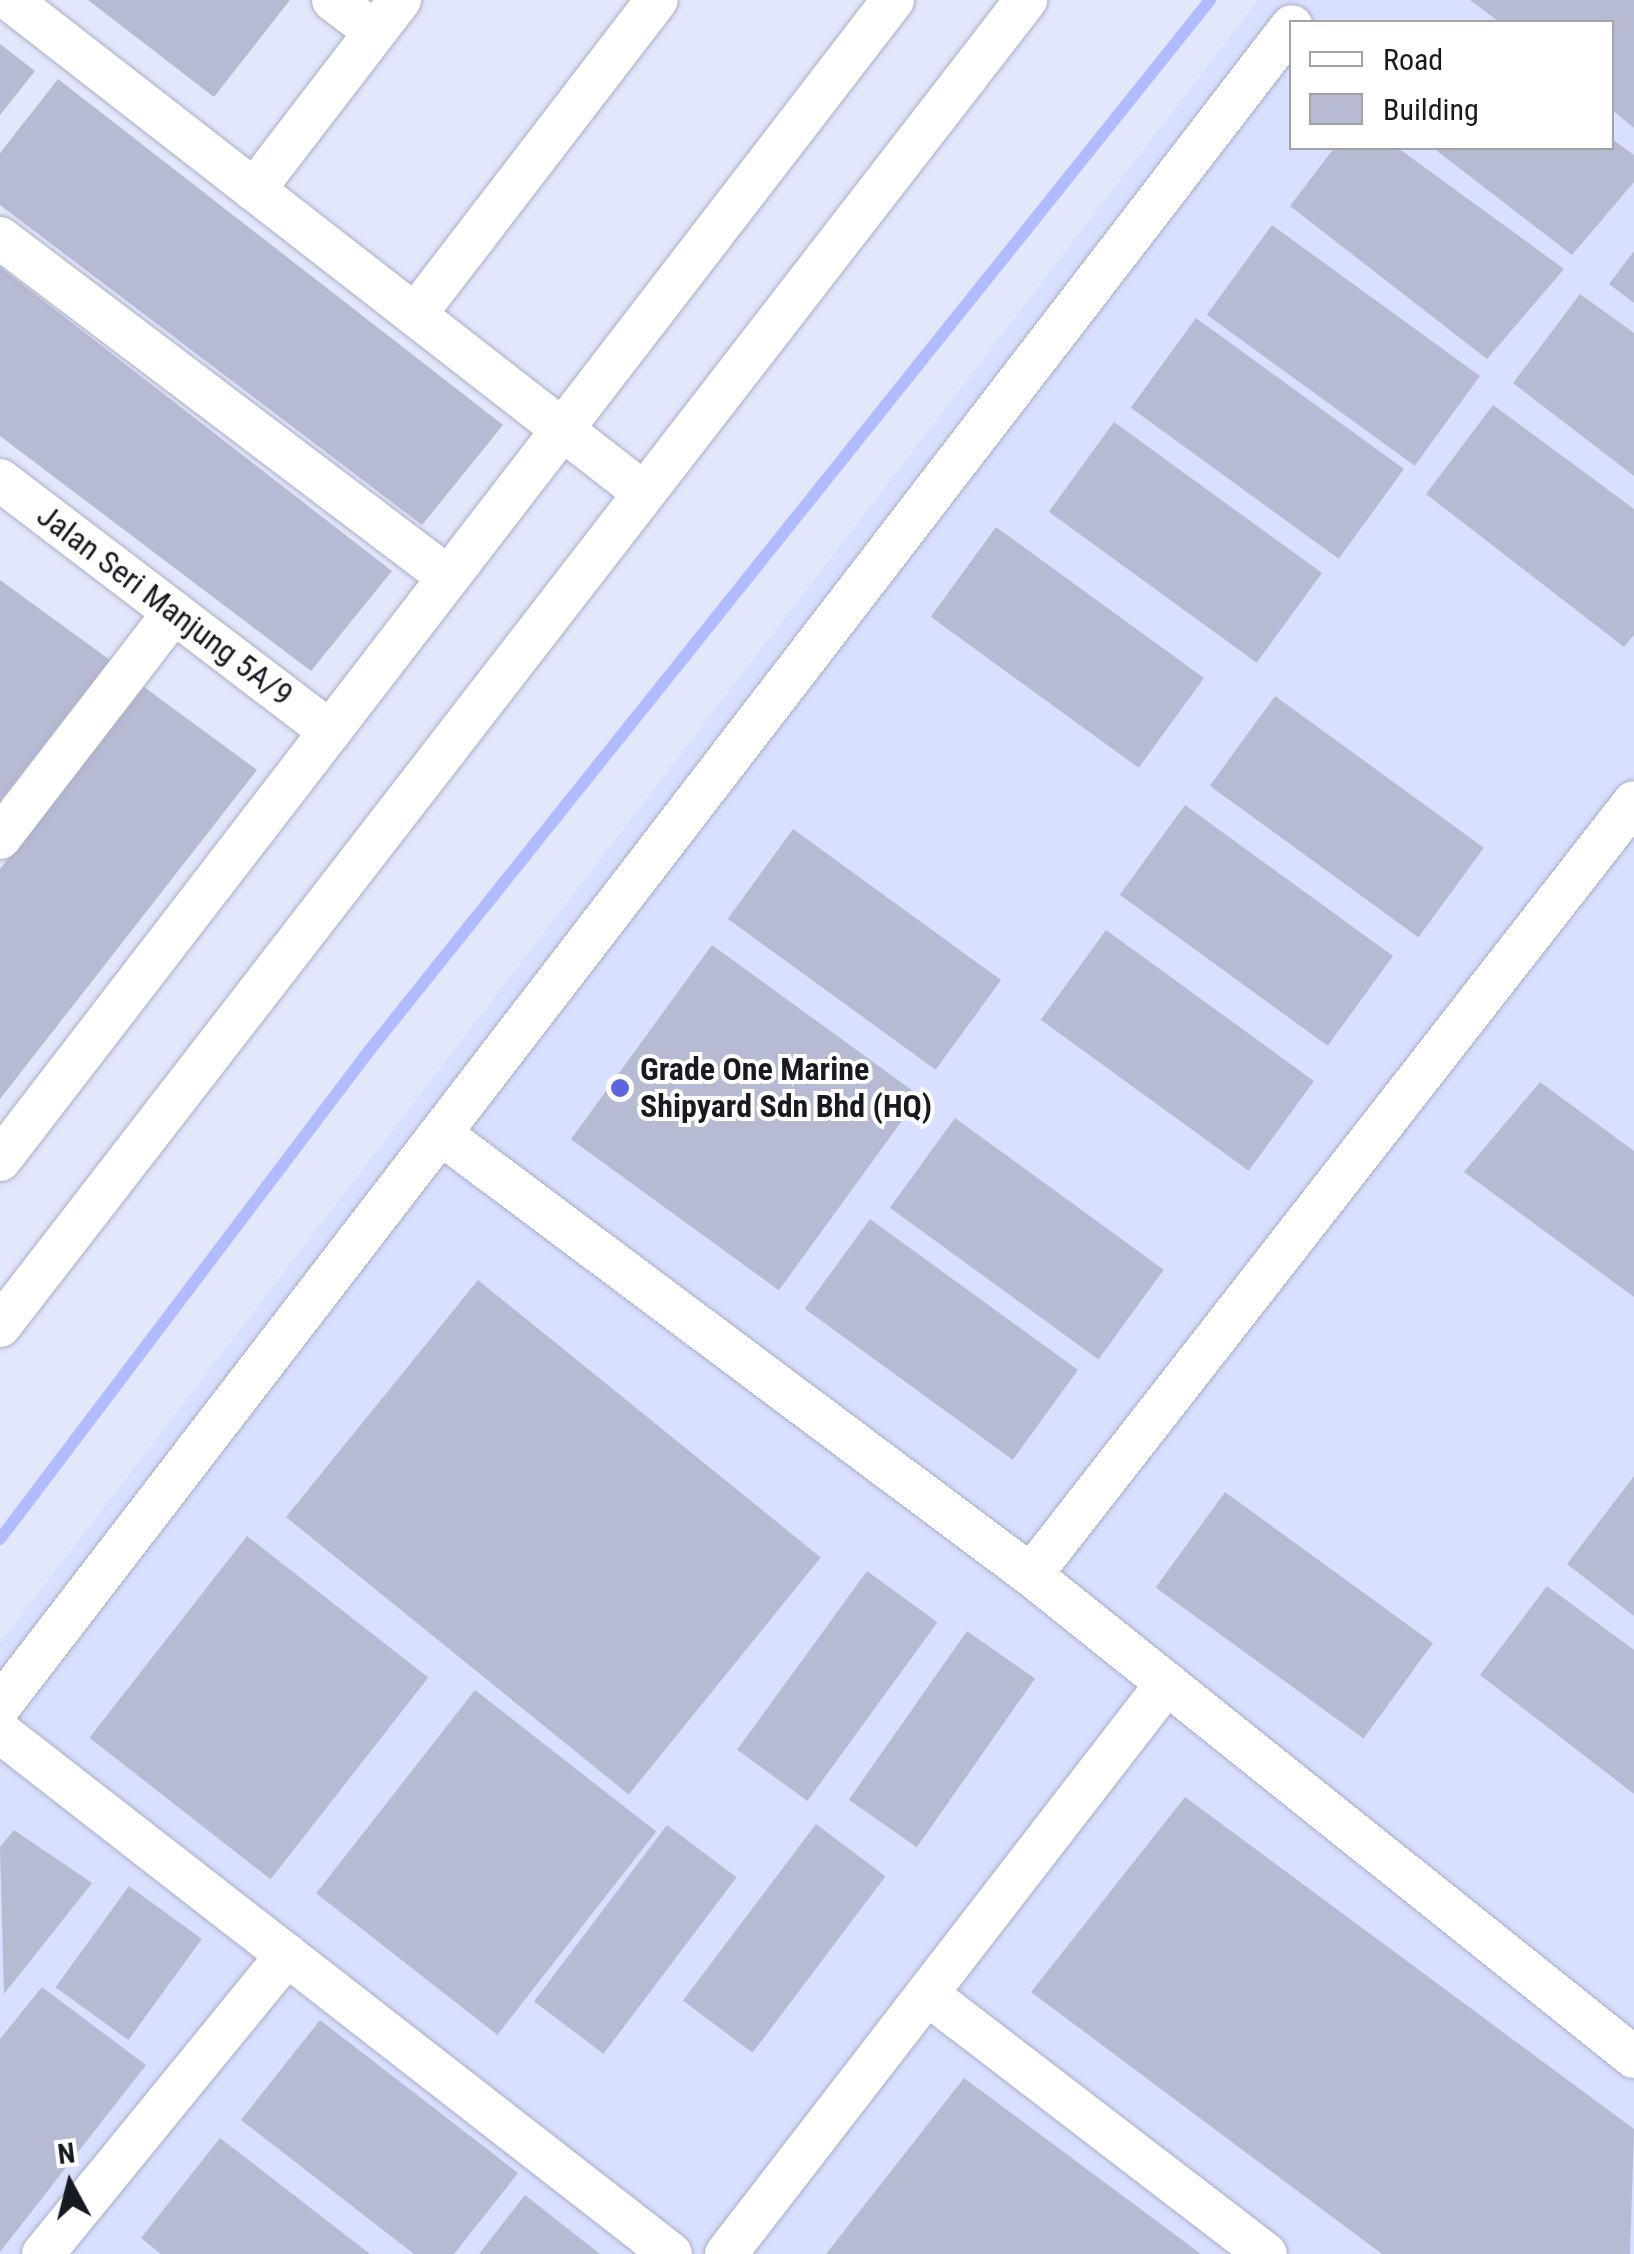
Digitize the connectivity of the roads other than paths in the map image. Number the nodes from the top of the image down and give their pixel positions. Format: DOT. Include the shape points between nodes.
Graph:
graph roads {
  1 [pos="10,0"];
  2 [pos="333,0"];
  3 [pos="657,0"];
  4 [pos="893,0"];
  5 [pos="1026,0"];
  6 [pos="1312,0"];
  7 [pos="388,16"];
  8 [pos="1296,20"];
  9 [pos="1289,29"];
  10 [pos="254,190"];
  11 [pos="0,238"];
  12 [pos="415,315"];
  13 [pos="561,428"];
  14 [pos="643,492"];
  15 [pos="5,493"];
  16 [pos="448,577"];
  17 [pos="174,612"];
  18 [pos="330,731"];
  19 [pos="1634,802"];
  20 [pos="0,838"];
  21 [pos="441,1134"];
  22 [pos="0,1160"];
  23 [pos="0,1326"];
  24 [pos="1030,1575"];
  25 [pos="1166,1684"];
  26 [pos="0,1706"];
  27 [pos="0,1732"];
  28 [pos="286,1954"];
  29 [pos="927,1994"];
  30 [pos="1630,2044"];
  31 [pos="49,2252"];
  32 [pos="672,2254"];
  33 [pos="726,2254"];
  34 [pos="1266,2254"];
  1 -- 10 [label="street"];
  2 -- 7 [label="street"];
  3 -- 12 [label="street"];
  4 -- 13 [label="street"];
  5 -- 14 [label="street"];
  6 -- 8 [label="street"];
  7 -- 10 [label="street"];
  9 -- 21 [label="street"];
  10 -- 12 [label="street"];
  11 -- 16 [label="street"];
  12 -- 13 [label="street"];
  13 -- 14 [label="street"];
  13 -- 16 [label="street"];
  14 -- 23 [label="street"];
  15 -- 17 [label="street, Jalan Seri Manjung 5A/9"];
  16 -- 18 [label="street"];
  17 -- 18 [label="street, Jalan Seri Manjung 5A/9"];
  17 -- 20 [label="street"];
  18 -- 22 [label="street"];
  19 -- 24 [label="street"];
  21 -- 24 [label="street"];
  21 -- 26 [label="street"];
  24 -- 25 [label="street"];
  25 -- 29 [label="street"];
  25 -- 30 [label="street"];
  27 -- 28 [label="street"];
  28 -- 31 [label="street"];
  28 -- 32 [label="street"];
  29 -- 33 [label="street"];
  29 -- 34 [label="street"];
}
